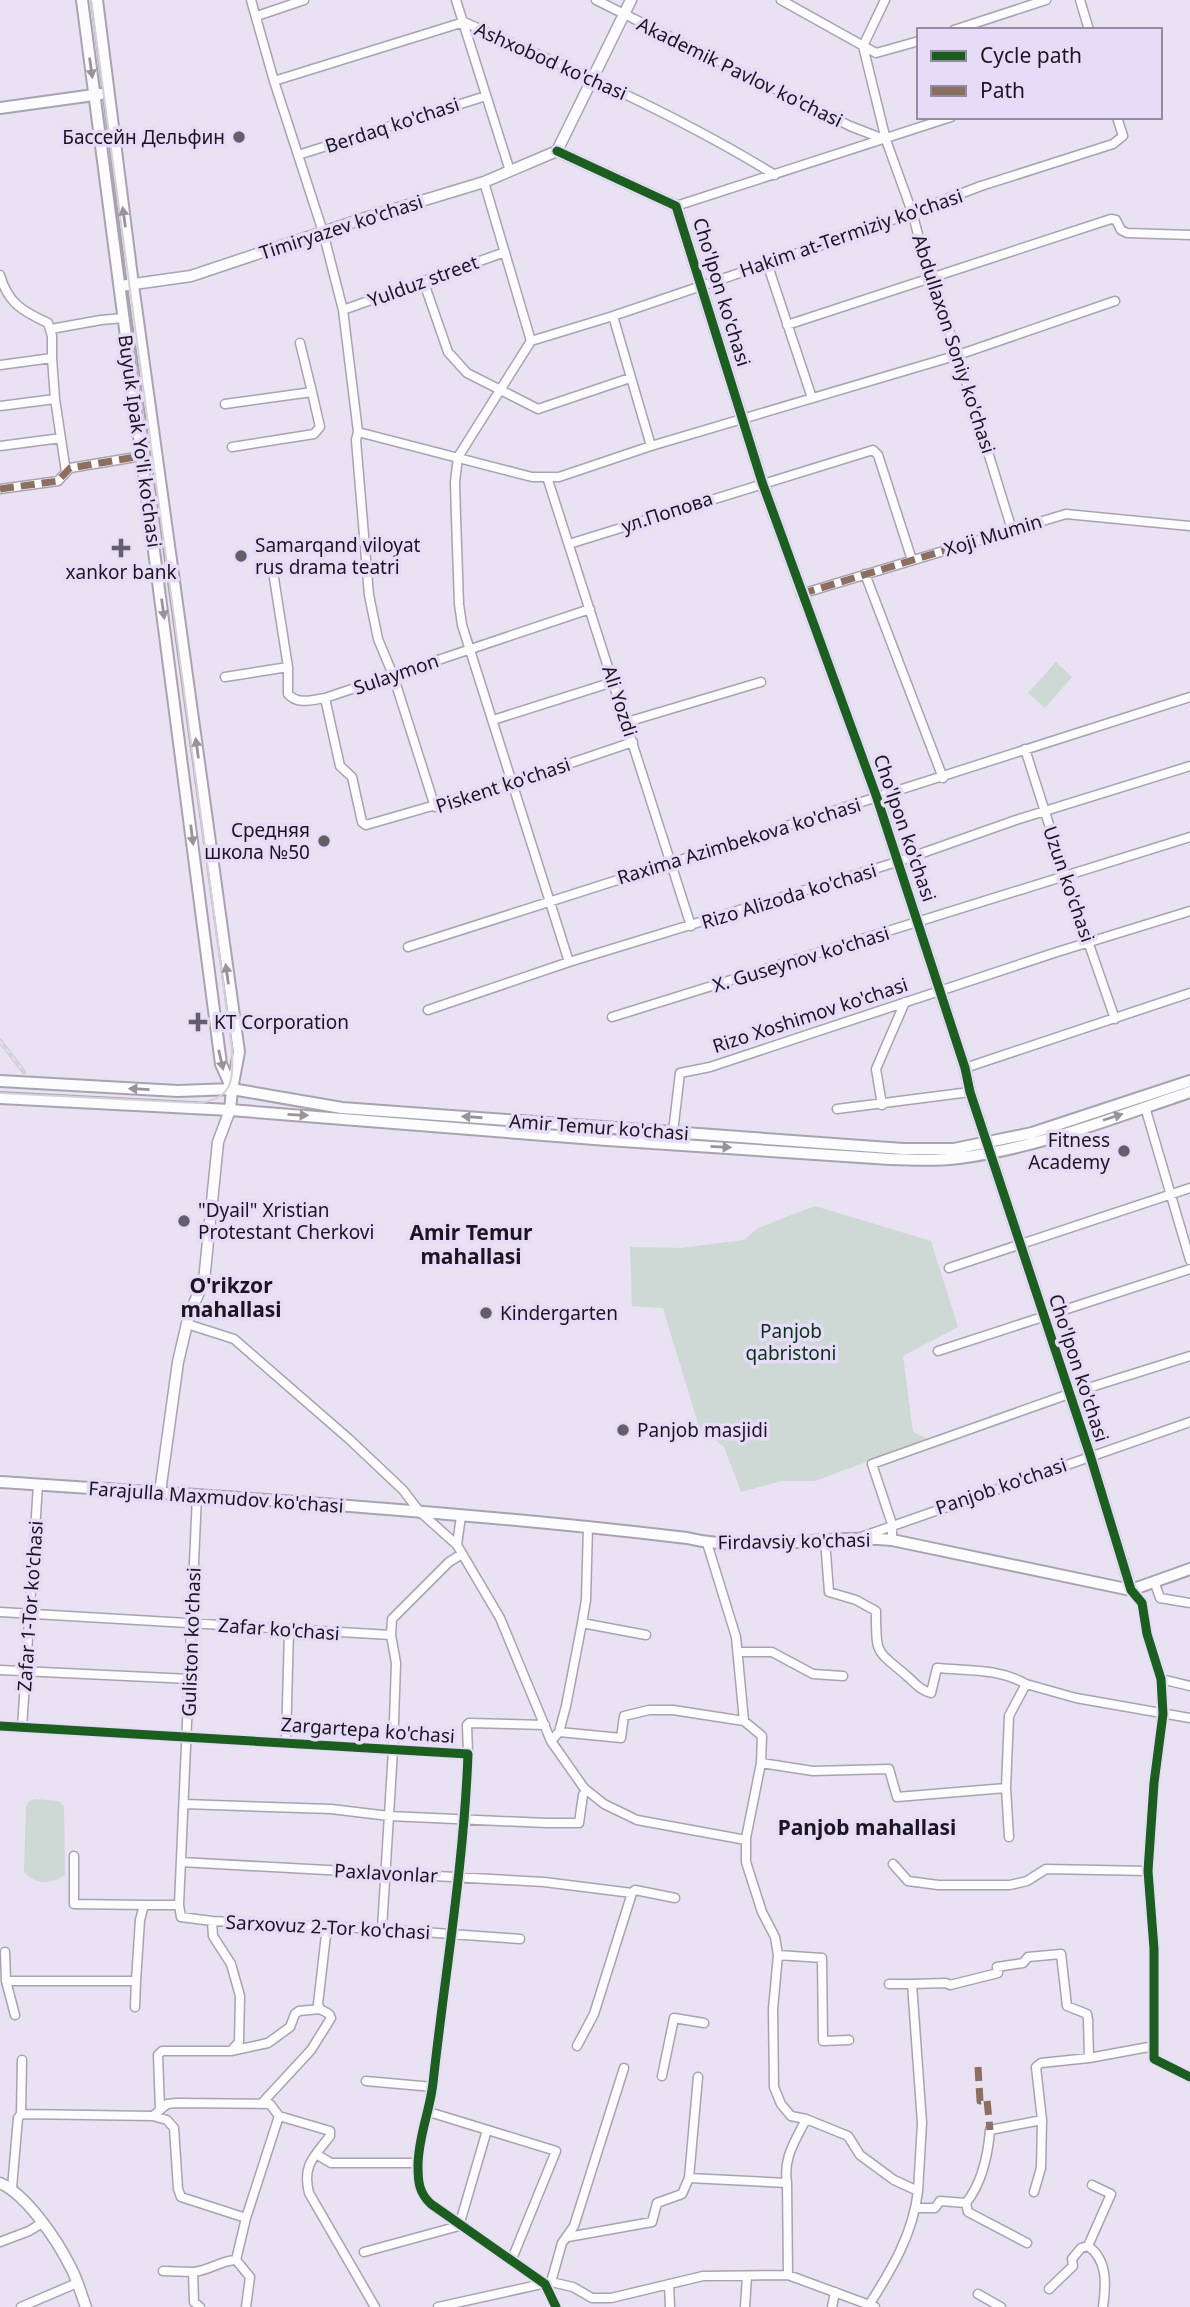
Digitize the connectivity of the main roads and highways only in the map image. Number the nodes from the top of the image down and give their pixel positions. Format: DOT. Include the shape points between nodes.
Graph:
graph roads {
  1 [pos="82,0"];
  2 [pos="97,0"];
  3 [pos="109,93"];
  4 [pos="94,94"];
  5 [pos="0,108"];
  6 [pos="0,1081"];
  7 [pos="1190,1081"];
  8 [pos="232,1089"];
  9 [pos="1190,1092"];
  10 [pos="0,1098"];
  11 [pos="230,1110"];
  12 [pos="752,1144"];
  13 [pos="989,1149"];
  14 [pos="0,1482"];
  15 [pos="433,1513"];
  16 [pos="1190,1569"];
  1 -- 4 [label="main road, Buyuk Ipak Yo'li ko'chasi, one-way"];
  2 -- 3 [label="main road, Buyuk Ipak Yo'li ko'chasi"];
  3 -- 4 [label="main road"];
  8 -- 3 [label="main road, Buyuk Ipak Yo'li ko'chasi, one-way" via="239,1052"];
  4 -- 5 [label="main road"];
  4 -- 8 [label="main road, Buyuk Ipak Yo'li ko'chasi, one-way" via="221,1064"];
  8 -- 6 [label="main road, Amir Temur ko'chasi, one-way" via="178,1091"];
  7 -- 13 [label="main road, Amir Temur ko'chasi"];
  8 -- 11 [label="main road, Buyuk Ipak Yo'li ko'chasi"];
  12 -- 8 [label="main road, Amir Temur ko'chasi, one-way" via="673,1132 342,1108"];
  13 -- 9 [label="main road, Amir Temur ko'chasi, one-way" via="1034,1143"];
  10 -- 11 [label="main road, Amir Temur ko'chasi"];
  11 -- 12 [label="main road, Amir Temur ko'chasi, one-way" via="607,1140"];
  12 -- 13 [label="main road, Amir Temur ko'chasi" via="890,1159 957,1159"];
  14 -- 15 [label="main road, Farajulla Maxmudov ko'chasi"];
  15 -- 16 [label="main road, Firdavsiy ko'chasi" via="707,1542 892,1540 1131,1590"];
}
